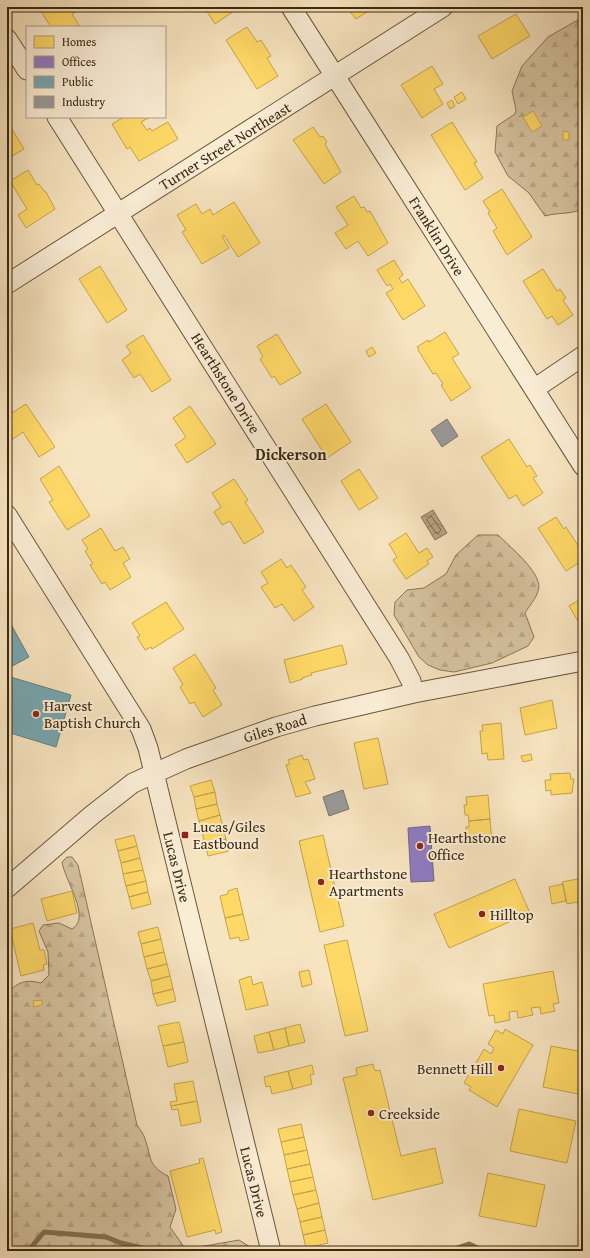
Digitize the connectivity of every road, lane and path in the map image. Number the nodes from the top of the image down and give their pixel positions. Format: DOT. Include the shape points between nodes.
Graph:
graph roads {
  1 [pos="291,7"];
  2 [pos="443,7"];
  3 [pos="7,39"];
  4 [pos="26,68"];
  5 [pos="335,76"];
  6 [pos="58,118"];
  7 [pos="119,213"];
  8 [pos="7,284"];
  9 [pos="583,356"];
  10 [pos="534,389"];
  11 [pos="583,466"];
  12 [pos="7,515"];
  13 [pos="583,661"];
  14 [pos="414,693"];
  15 [pos="154,772"];
  16 [pos="7,888"];
  17 [pos="271,1251"];
  1 -- 5 [label="street, Franklin Drive"];
  2 -- 5 [label="street, Turner Street Northeast"];
  3 -- 4 [label="street"];
  5 -- 7 [label="street, Turner Street Northeast"];
  5 -- 10 [label="street, Franklin Drive"];
  6 -- 7 [label="street, Hearthstone Drive"];
  7 -- 8 [label="street, Turner Street Northeast"];
  7 -- 14 [label="street, Hearthstone Drive" via="399,658"];
  9 -- 10 [label="street"];
  10 -- 11 [label="street, Franklin Drive"];
  12 -- 15 [label="street, Lucas Drive" via="141,729"];
  13 -- 14 [label="street, Giles Road"];
  14 -- 15 [label="street, Giles Road" via="276,727 224,744"];
  15 -- 16 [label="street, Giles Road" via="113,798"];
  15 -- 17 [label="street, Lucas Drive"];
}
